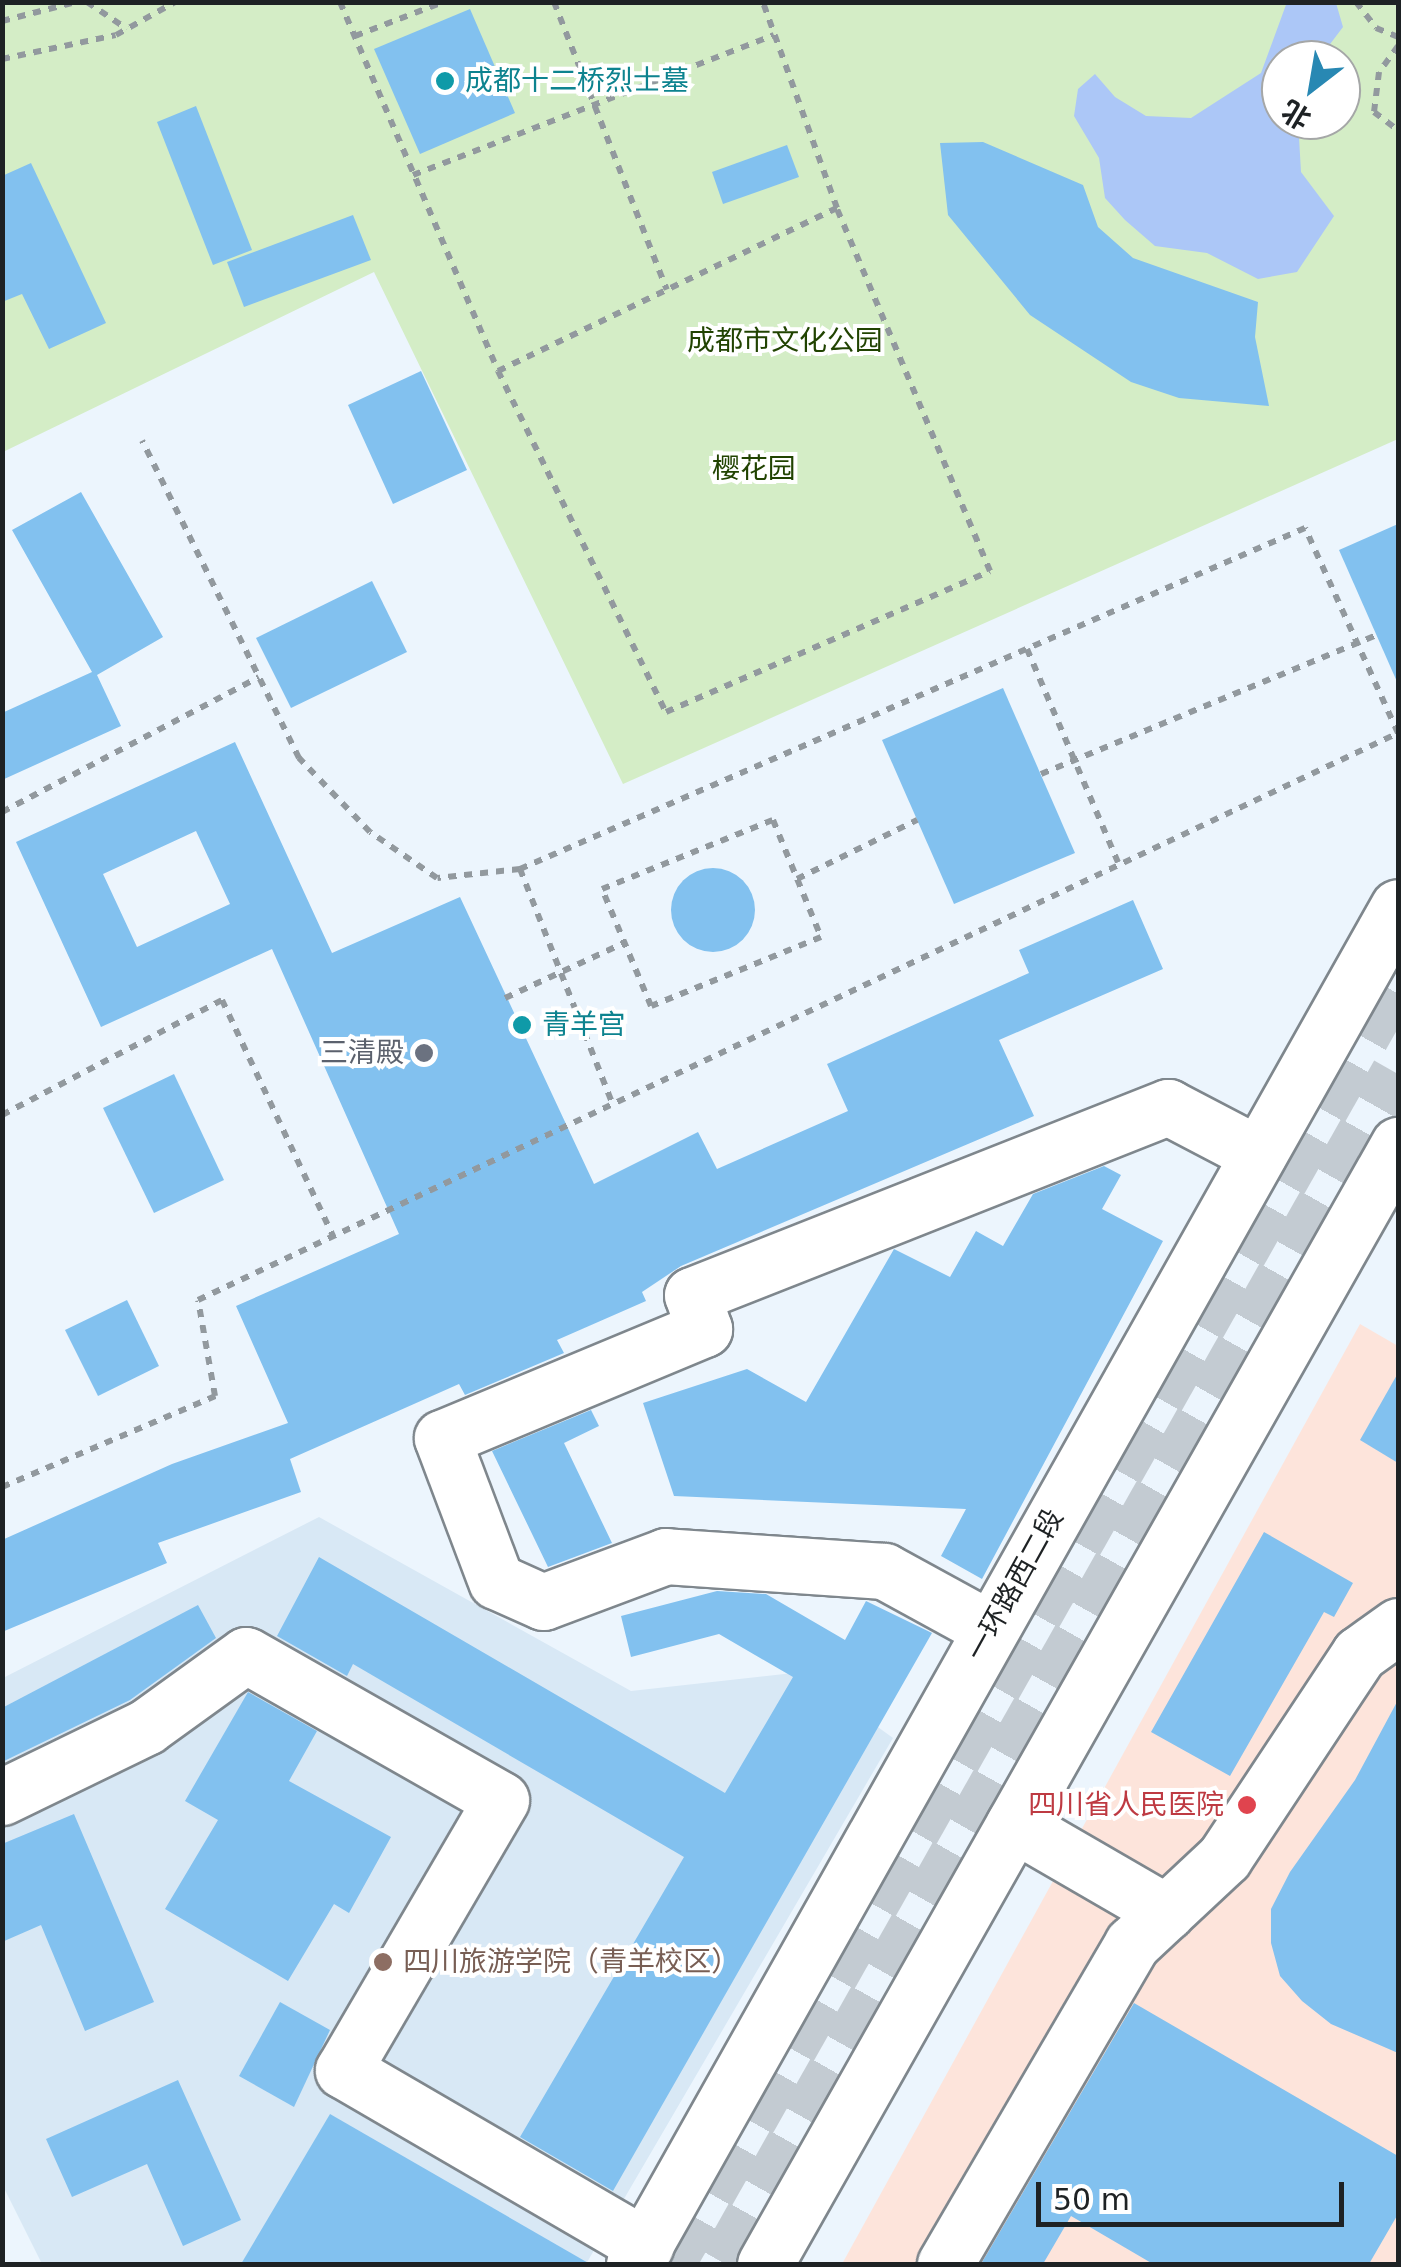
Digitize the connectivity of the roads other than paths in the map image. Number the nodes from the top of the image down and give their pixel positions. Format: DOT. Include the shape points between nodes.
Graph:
graph roads {
  1 [pos="1398,906"];
  2 [pos="1398,1145"];
  3 [pos="1258,1154"];
  4 [pos="1398,1626"];
  5 [pos="990,1629"];
  6 [pos="2,1797"];
  7 [pos="1014,1824"];
  8 [pos="1166,1912"];
  9 [pos="640,2255"];
  10 [pos="765,2264"];
  11 [pos="945,2264"];
  1 -- 3 [label="main road, 一环路西二段"];
  2 -- 7 [label="main road"];
  3 -- 5 [label="main road, 一环路西二段"];
  3 -- 5 [label="main road" via="1168,1106 692,1295 704,1329 442,1438 496,1581 543,1602 666,1556 884,1570"];
  4 -- 8 [label="main road" via="1359,1654 1224,1858"];
  5 -- 9 [label="main road, 一环路西二段"];
  6 -- 9 [label="main road" via="146,1727 246,1656 501,1800 344,2070"];
  7 -- 8 [label="main road"];
  7 -- 10 [label="main road"];
  8 -- 11 [label="main road" via="1132,1944 1003,2181"];
}
